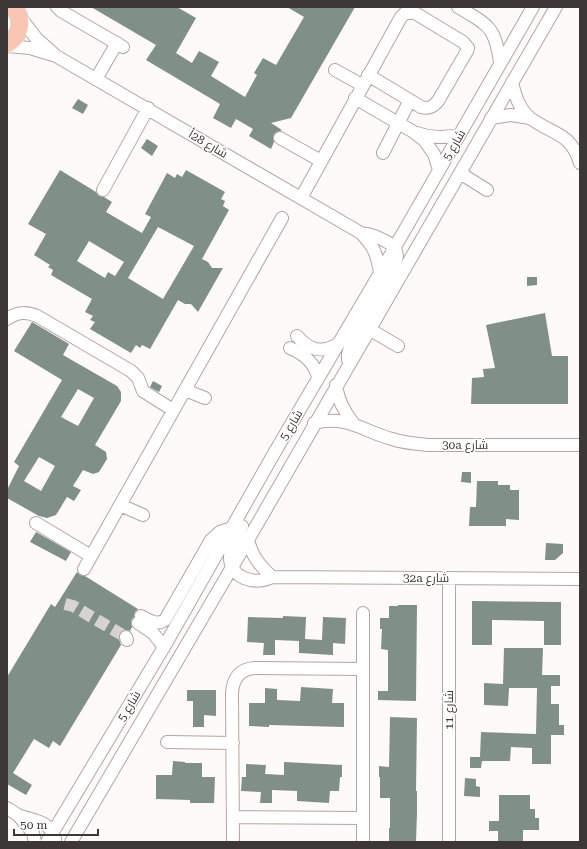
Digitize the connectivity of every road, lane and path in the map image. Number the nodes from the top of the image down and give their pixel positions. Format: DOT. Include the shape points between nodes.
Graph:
graph roads {
  1 [pos="57,7"];
  2 [pos="458,7"];
  3 [pos="533,7"];
  4 [pos="556,7"];
  5 [pos="401,10"];
  6 [pos="16,12"];
  7 [pos="7,45"];
  8 [pos="56,56"];
  9 [pos="500,62"];
  10 [pos="335,70"];
  11 [pos="96,79"];
  12 [pos="365,80"];
  13 [pos="512,82"];
  14 [pos="355,98"];
  15 [pos="410,100"];
  16 [pos="148,108"];
  17 [pos="491,118"];
  18 [pos="530,118"];
  19 [pos="399,124"];
  20 [pos="412,131"];
  21 [pos="459,135"];
  22 [pos="280,138"];
  23 [pos="383,153"];
  24 [pos="321,161"];
  25 [pos="580,163"];
  26 [pos="439,170"];
  27 [pos="460,173"];
  28 [pos="103,190"];
  29 [pos="488,190"];
  30 [pos="300,198"];
  31 [pos="282,218"];
  32 [pos="361,233"];
  33 [pos="395,247"];
  34 [pos="380,273"];
  35 [pos="7,319"];
  36 [pos="369,329"];
  37 [pos="297,336"];
  38 [pos="338,344"];
  39 [pos="398,346"];
  40 [pos="290,348"];
  41 [pos="349,364"];
  42 [pos="318,377"];
  43 [pos="336,385"];
  44 [pos="185,390"];
  45 [pos="205,398"];
  46 [pos="173,410"];
  47 [pos="314,423"];
  48 [pos="354,424"];
  49 [pos="580,445"];
  50 [pos="276,450"];
  51 [pos="120,505"];
  52 [pos="143,515"];
  53 [pos="36,523"];
  54 [pos="232,528"];
  55 [pos="248,540"];
  56 [pos="91,556"];
  57 [pos="232,568"];
  58 [pos="84,569"];
  59 [pos="272,577"];
  60 [pos="449,578"];
  61 [pos="580,579"];
  62 [pos="363,613"];
  63 [pos="164,647"];
  64 [pos="363,669"];
  65 [pos="167,742"];
  66 [pos="233,743"];
  67 [pos="7,808"];
  68 [pos="18,815"];
  69 [pos="233,816"];
  70 [pos="363,818"];
  71 [pos="52,838"];
  72 [pos="35,842"];
  73 [pos="71,842"];
  74 [pos="233,842"];
  75 [pos="363,842"];
  76 [pos="449,842"];
  1 -- 11 [label="street" via="120,45"];
  2 -- 9 [label="street" via="478,18 490,29 498,45"];
  3 -- 9 [label="street, شارع 5"];
  4 -- 13 [label="street, شارع 5"];
  5 -- 12 [label="street" via="401,17"];
  5 -- 15 [label="street" via="415,13 463,42 468,48 435,105 426,108"];
  6 -- 7 [label="highway" via="20,26 17,34"];
  6 -- 8 [label="street, شارع 28أ" via="36,38"];
  7 -- 8 [label="street, شارع 28أ" via="30,48"];
  8 -- 11 [label="street, شارع 28أ"];
  9 -- 21 [label="street, شارع 5"];
  10 -- 12 [label="street"];
  11 -- 16 [label="street, شارع 28أ"];
  12 -- 14 [label="street"];
  12 -- 15 [label="street"];
  13 -- 17 [label="street, شارع 5"];
  13 -- 18 [label="street" via="518,102"];
  14 -- 19 [label="street"];
  14 -- 24 [label="street"];
  15 -- 19 [label="street"];
  16 -- 28 [label="street"];
  16 -- 30 [label="street, شارع 28أ"];
  17 -- 18 [label="street"];
  17 -- 27 [label="street, شارع 5"];
  18 -- 25 [label="street" via="561,135 570,144"];
  19 -- 20 [label="street"];
  19 -- 23 [label="street"];
  20 -- 21 [label="street" via="443,138"];
  20 -- 26 [label="street" via="429,147"];
  21 -- 26 [label="street, شارع 5"];
  22 -- 24 [label="street"];
  24 -- 30 [label="street"];
  26 -- 33 [label="street, شارع 5"];
  27 -- 29 [label="street"];
  27 -- 36 [label="street, شارع 5"];
  30 -- 32 [label="street, شارع 28أ"];
  31 -- 44 [label="street"];
  32 -- 33 [label="street, شارع 28أ" via="377,237"];
  32 -- 34 [label="street, شارع 28أ" via="378,257"];
  33 -- 34 [label="street, شارع 5"];
  33 -- 41 [label="street" via="396,261 349,349"];
  34 -- 38 [label="street, شارع 5"];
  35 -- 46 [label="street" via="22,312 37,316 131,371 138,378 143,391"];
  36 -- 39 [label="street"];
  36 -- 41 [label="street, شارع 5"];
  37 -- 38 [label="street" via="304,344 321,350 330,349"];
  38 -- 42 [label="street, شارع 5"];
  40 -- 42 [label="street" via="312,363"];
  41 -- 43 [label="street, شارع 5"];
  42 -- 50 [label="street, شارع 5"];
  43 -- 47 [label="street, شارع 5"];
  43 -- 48 [label="street, 30a شارع" via="342,408"];
  44 -- 45 [label="street"];
  44 -- 46 [label="street"];
  46 -- 51 [label="street"];
  47 -- 48 [label="street, 30a شارع" via="336,420"];
  47 -- 55 [label="street, شارع 5"];
  48 -- 49 [label="street, 30a شارع" via="410,444"];
  50 -- 54 [label="street, شارع 5"];
  50 -- 57 [label="street" via="274,469 232,547"];
  51 -- 52 [label="street"];
  51 -- 56 [label="street"];
  53 -- 56 [label="street"];
  54 -- 63 [label="street, شارع 5"];
  54 -- 63 [label="street" via="220,532 211,540 165,620 156,623 140,620"];
  55 -- 57 [label="street, شارع 5"];
  55 -- 59 [label="street" via="256,561"];
  56 -- 58 [label="street"];
  57 -- 59 [label="street, 32a شارع" via="253,581"];
  57 -- 73 [label="street, شارع 5"];
  59 -- 60 [label="street, 32a شارع"];
  60 -- 61 [label="street, 32a شارع"];
  60 -- 76 [label="street, شارع 11"];
  62 -- 64 [label="street"];
  63 -- 71 [label="street, شارع 5"];
  64 -- 66 [label="street" via="247,668 240,672 232,685"];
  64 -- 70 [label="street"];
  65 -- 66 [label="street"];
  66 -- 69 [label="street"];
  67 -- 68 [label="street"];
  68 -- 71 [label="street" via="48,827"];
  68 -- 72 [label="street" via="33,833"];
  69 -- 70 [label="street"];
  69 -- 74 [label="street"];
  70 -- 75 [label="street"];
}
